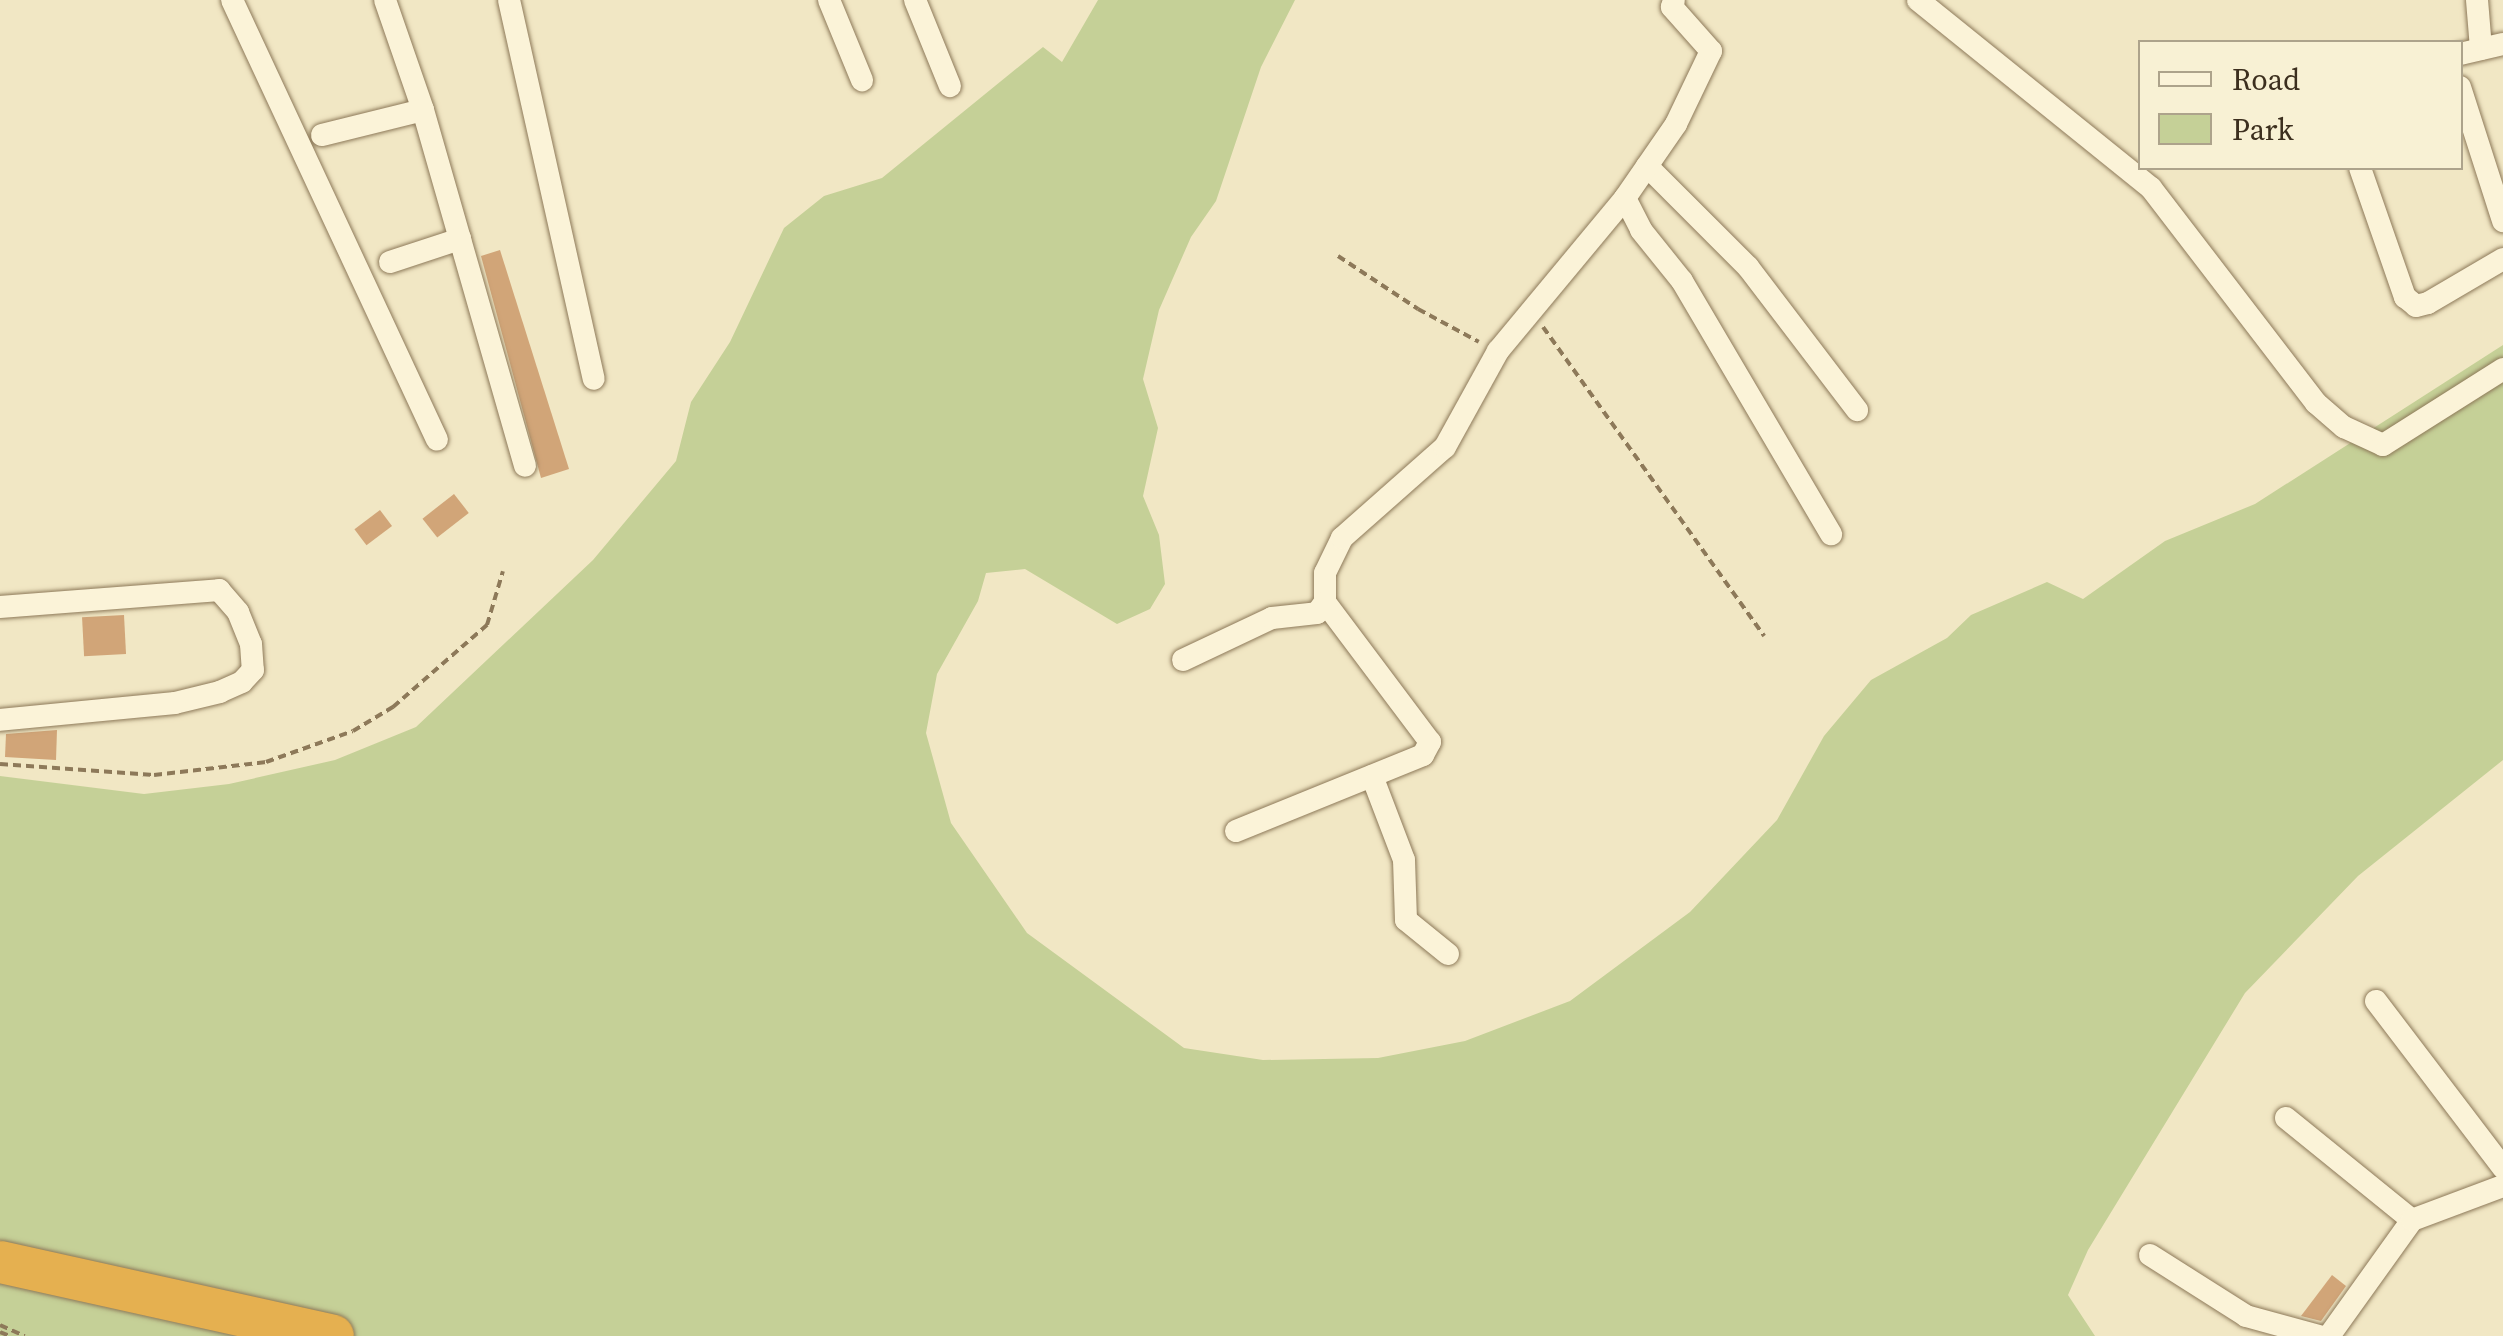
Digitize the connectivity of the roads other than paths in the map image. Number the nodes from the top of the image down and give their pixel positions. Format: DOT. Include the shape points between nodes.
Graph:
graph roads {
  1 [pos="232,0"];
  2 [pos="385,0"];
  3 [pos="509,0"];
  4 [pos="829,0"];
  5 [pos="915,0"];
  6 [pos="1918,0"];
  7 [pos="2477,0"];
  8 [pos="1666,2"];
  9 [pos="2481,49"];
  10 [pos="862,80"];
  11 [pos="950,86"];
  12 [pos="2463,96"];
  13 [pos="423,110"];
  14 [pos="322,135"];
  15 [pos="1647,166"];
  16 [pos="2361,170"];
  17 [pos="1625,198"];
  18 [pos="2503,221"];
  19 [pos="460,240"];
  20 [pos="2503,258"];
  21 [pos="390,262"];
  22 [pos="2503,369"];
  23 [pos="594,378"];
  24 [pos="1857,410"];
  25 [pos="437,440"];
  26 [pos="525,466"];
  27 [pos="1831,534"];
  28 [pos="1326,602"];
  29 [pos="0,607"];
  30 [pos="1183,660"];
  31 [pos="0,720"];
  32 [pos="1372,776"];
  33 [pos="1236,831"];
  34 [pos="1448,954"];
  35 [pos="2376,1001"];
  36 [pos="2286,1118"];
  37 [pos="2503,1168"];
  38 [pos="2503,1186"];
  39 [pos="2412,1220"];
  40 [pos="2150,1256"];
  41 [pos="0,1262"];
  42 [pos="0,1288"];
  43 [pos="210,1336"];
  44 [pos="333,1336"];
  45 [pos="2318,1336"];
  46 [pos="2329,1336"];
  1 -- 25 [label="street"];
  2 -- 13 [label="street"];
  3 -- 23 [label="street"];
  4 -- 10 [label="street"];
  5 -- 11 [label="street"];
  6 -- 22 [label="street" via="2151,188 2316,402 2344,427 2383,445"];
  7 -- 9 [label="street"];
  8 -- 15 [label="street" via="1711,50 1676,124"];
  12 -- 18 [label="street"];
  13 -- 14 [label="street"];
  13 -- 19 [label="street"];
  15 -- 17 [label="street"];
  15 -- 24 [label="street" via="1748,266"];
  16 -- 20 [label="street" via="2405,297 2416,306"];
  17 -- 27 [label="street"];
  17 -- 28 [label="street" via="1498,351 1445,446 1342,538 1325,573"];
  19 -- 21 [label="street"];
  19 -- 26 [label="street"];
  28 -- 30 [label="street" via="1317,613 1272,618"];
  28 -- 32 [label="street" via="1430,742 1423,755"];
  29 -- 31 [label="street" via="220,590 244,628 253,670 220,692 175,703"];
  32 -- 33 [label="street"];
  32 -- 34 [label="street" via="1404,860 1406,920"];
  35 -- 37 [label="street"];
  36 -- 39 [label="street"];
  38 -- 39 [label="street"];
  39 -- 46 [label="street"];
  40 -- 45 [label="street" via="2246,1316"];
  41 -- 44 [label="highway"];
  42 -- 43 [label="highway"];
}
